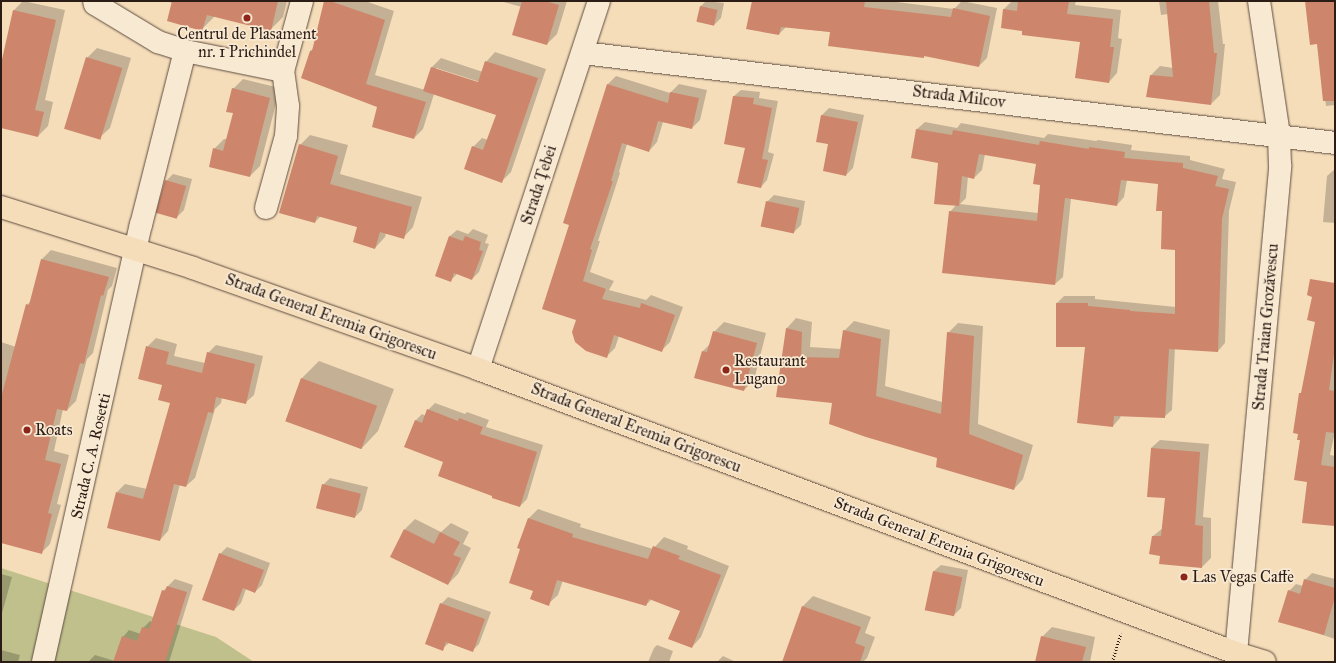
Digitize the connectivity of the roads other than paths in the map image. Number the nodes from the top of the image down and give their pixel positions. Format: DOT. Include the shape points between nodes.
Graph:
graph roads {
  1 [pos="94,1"];
  2 [pos="302,1"];
  3 [pos="599,1"];
  4 [pos="1259,1"];
  5 [pos="185,51"];
  6 [pos="583,53"];
  7 [pos="283,71"];
  8 [pos="1279,135"];
  9 [pos="1335,143"];
  10 [pos="1,207"];
  11 [pos="266,208"];
  12 [pos="136,249"];
  13 [pos="478,369"];
  14 [pos="1236,653"];
  15 [pos="44,662"];
  16 [pos="1265,662"];
  1 -- 5 [label="street" via="158,42"];
  2 -- 7 [label="street"];
  3 -- 6 [label="street, Strada Țebei"];
  4 -- 8 [label="street, Strada Traian Grozăvescu"];
  5 -- 7 [label="street"];
  5 -- 12 [label="street, Strada C. A. Rosetti"];
  6 -- 8 [label="street, Strada Milcov"];
  6 -- 13 [label="street, Strada Țebei"];
  7 -- 11 [label="street" via="288,106 286,136"];
  8 -- 9 [label="street, Strada Milcov"];
  8 -- 14 [label="street, Strada Traian Grozăvescu" via="1280,165"];
  10 -- 12 [label="main road, Strada General Eremia Grigorescu"];
  12 -- 13 [label="main road, Strada General Eremia Grigorescu"];
  12 -- 15 [label="street, Strada C. A. Rosetti"];
  13 -- 14 [label="main road, Strada General Eremia Grigorescu"];
  14 -- 16 [label="main road, Strada General Eremia Grigorescu"];
}
